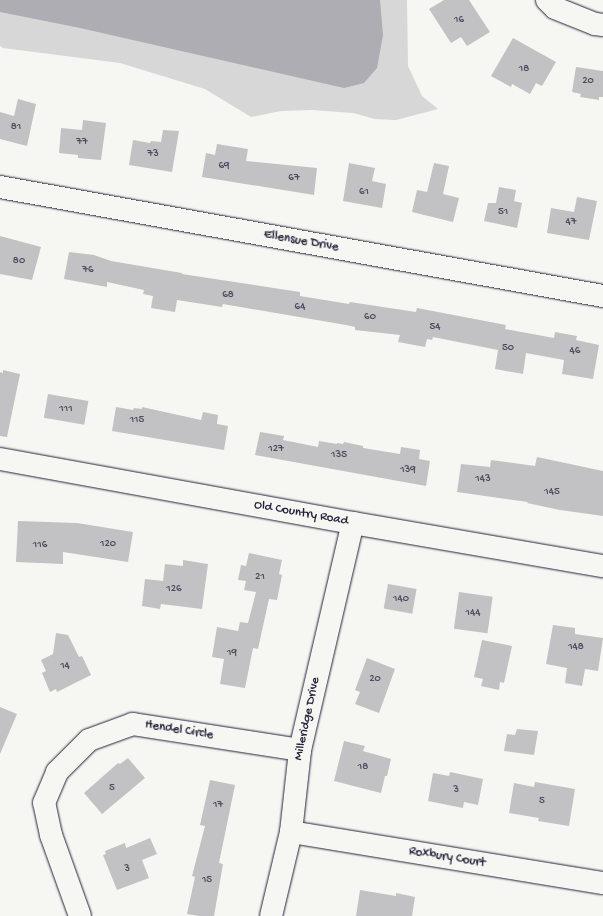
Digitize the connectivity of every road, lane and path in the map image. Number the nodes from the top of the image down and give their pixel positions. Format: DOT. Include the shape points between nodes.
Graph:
graph roads {
  1 [pos="547,0"];
  2 [pos="603,25"];
  3 [pos="0,187"];
  4 [pos="603,296"];
  5 [pos="0,459"];
  6 [pos="353,524"];
  7 [pos="603,566"];
  8 [pos="300,750"];
  9 [pos="291,832"];
  10 [pos="603,883"];
  11 [pos="80,916"];
  12 [pos="271,916"];
  1 -- 2 [label="street" via="555,8"];
  3 -- 4 [label="street, Ellensue Drive"];
  5 -- 6 [label="street, Old Country Road"];
  6 -- 7 [label="street, Old Country Road"];
  6 -- 8 [label="street, Milleridge Drive"];
  8 -- 9 [label="street, Milleridge Drive"];
  8 -- 11 [label="street, Hendel Circle" via="133,724 89,740 57,772 44,803 51,835"];
  9 -- 10 [label="street, Roxbury Court"];
  9 -- 12 [label="street, Milleridge Drive"];
}
